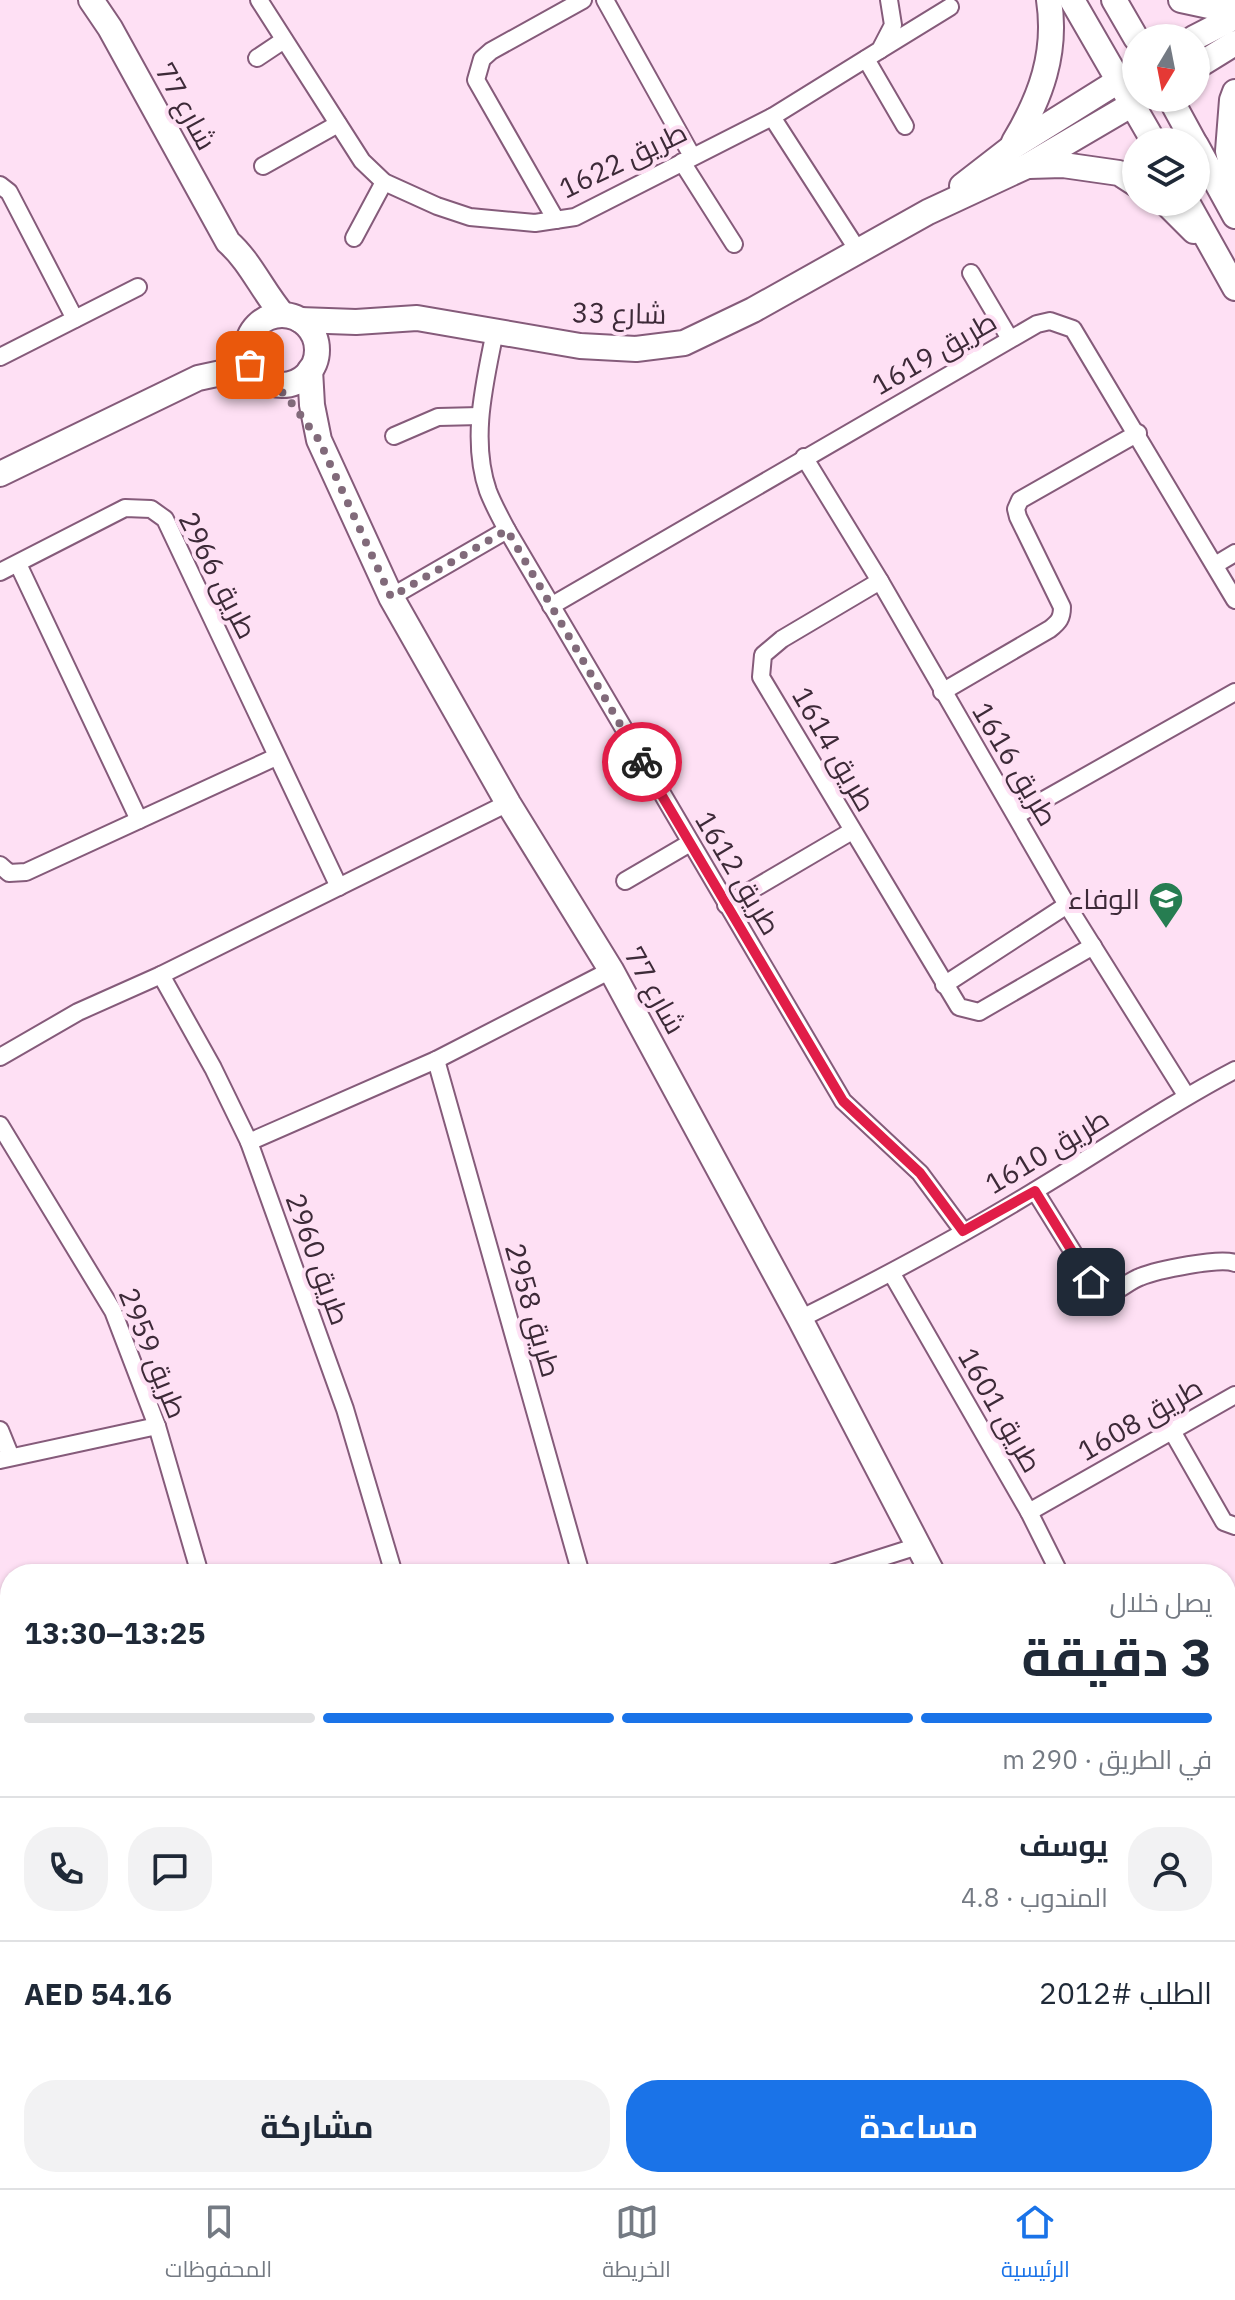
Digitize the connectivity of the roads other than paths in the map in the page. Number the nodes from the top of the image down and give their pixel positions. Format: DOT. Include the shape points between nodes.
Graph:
graph roads {
  1 [pos="91,0"];
  2 [pos="281,0"];
  3 [pos="583,0"];
  4 [pos="605,0"];
  5 [pos="889,0"];
  6 [pos="1049,0"];
  7 [pos="1072,0"];
  8 [pos="1114,0"];
  9 [pos="1181,0"];
  10 [pos="262,5"];
  11 [pos="1235,5"];
  12 [pos="950,7"];
  13 [pos="1235,17"];
  14 [pos="1128,24"];
  15 [pos="1210,30"];
  16 [pos="284,40"];
  17 [pos="1235,43"];
  18 [pos="873,55"];
  19 [pos="257,58"];
  20 [pos="1210,58"];
  21 [pos="1122,67"];
  22 [pos="1122,79"];
  23 [pos="1235,92"];
  24 [pos="1122,110"];
  25 [pos="772,117"];
  26 [pos="338,124"];
  27 [pos="905,126"];
  28 [pos="1011,148"];
  29 [pos="687,159"];
  30 [pos="263,166"];
  31 [pos="1027,166"];
  32 [pos="1210,171"];
  33 [pos="1122,175"];
  34 [pos="384,182"];
  35 [pos="1235,183"];
  36 [pos="0,185"];
  37 [pos="928,212"];
  38 [pos="1178,216"];
  39 [pos="1194,216"];
  40 [pos="1235,216"];
  41 [pos="556,220"];
  42 [pos="354,238"];
  43 [pos="228,242"];
  44 [pos="734,244"];
  45 [pos="857,249"];
  46 [pos="1214,253"];
  47 [pos="971,273"];
  48 [pos="138,287"];
  49 [pos="1235,288"];
  50 [pos="291,318"];
  51 [pos="75,319"];
  52 [pos="375,321"];
  53 [pos="495,331"];
  54 [pos="252,336"];
  55 [pos="1010,339"];
  56 [pos="0,357"];
  57 [pos="313,363"];
  58 [pos="212,374"];
  59 [pos="265,378"];
  60 [pos="480,416"];
  61 [pos="1138,433"];
  62 [pos="394,436"];
  63 [pos="319,440"];
  64 [pos="804,457"];
  65 [pos="0,474"];
  66 [pos="507,530"];
  67 [pos="1235,553"];
  68 [pos="18,564"];
  69 [pos="1215,565"];
  70 [pos="0,572"];
  71 [pos="880,581"];
  72 [pos="391,597"];
  73 [pos="1235,600"];
  74 [pos="551,606"];
  75 [pos="942,692"];
  76 [pos="1235,692"];
  77 [pos="276,757"];
  78 [pos="508,803"];
  79 [pos="1017,815"];
  80 [pos="139,820"];
  81 [pos="852,831"];
  82 [pos="690,843"];
  83 [pos="0,865"];
  84 [pos="625,881"];
  85 [pos="339,887"];
  86 [pos="726,905"];
  87 [pos="1067,905"];
  88 [pos="1093,946"];
  89 [pos="611,970"];
  90 [pos="161,975"];
  91 [pos="944,985"];
  92 [pos="0,1057"];
  93 [pos="436,1060"];
  94 [pos="1235,1070"];
  95 [pos="1186,1095"];
  96 [pos="0,1125"];
  97 [pos="249,1142"];
  98 [pos="1035,1191"];
  99 [pos="963,1231"];
  100 [pos="1235,1263"];
  101 [pos="892,1274"];
  102 [pos="800,1319"];
  103 [pos="1235,1395"];
  104 [pos="157,1426"];
  105 [pos="0,1430"];
  106 [pos="1172,1431"];
  107 [pos="5,1459"];
  108 [pos="1029,1512"];
  109 [pos="1235,1526"];
  110 [pos="918,1546"];
  111 [pos="197,1564"];
  112 [pos="391,1564"];
  113 [pos="578,1564"];
  114 [pos="861,1564"];
  115 [pos="928,1564"];
  116 [pos="1055,1564"];
  1 -- 43 [label="street, شارع 77"];
  2 -- 10 [label="street"];
  3 -- 41 [label="street" via="491,51 482,59 476,80"];
  4 -- 29 [label="street"];
  5 -- 18 [label="street" via="893,25"];
  6 -- 28 [label="street" via="1048,61 1034,109"];
  7 -- 21 [label="street"];
  8 -- 14 [label="street"];
  9 -- 11 [label="street"];
  10 -- 16 [label="street, طريق 1622"];
  12 -- 18 [label="street, طريق 1622"];
  13 -- 15 [label="street"];
  16 -- 19 [label="street"];
  16 -- 26 [label="street, طريق 1622"];
  17 -- 20 [label="street"];
  18 -- 25 [label="street, طريق 1622"];
  18 -- 27 [label="street"];
  22 -- 28 [label="street, شارع 33"];
  23 -- 35 [label="street" via="1228,151"];
  24 -- 31 [label="street, شارع 33"];
  25 -- 29 [label="street, طريق 1622"];
  25 -- 45 [label="street"];
  26 -- 30 [label="street"];
  26 -- 34 [label="street, طريق 1622" via="362,161"];
  28 -- 37 [label="street, شارع 33"];
  29 -- 41 [label="street, طريق 1622" via="575,217"];
  29 -- 44 [label="street"];
  31 -- 33 [label="street" via="1063,165"];
  31 -- 37 [label="street, شارع 33"];
  32 -- 40 [label="street"];
  34 -- 41 [label="street, طريق 1622" via="470,217 519,223"];
  34 -- 42 [label="street"];
  36 -- 51 [label="street" via="9,192"];
  37 -- 45 [label="street, شارع 33"];
  38 -- 46 [label="street"];
  39 -- 46 [label="street"];
  43 -- 50 [label="street, شارع 77" via="264,292"];
  43 -- 54 [label="street, شارع 77" via="249,294"];
  45 -- 53 [label="street, شارع 33" via="684,343 636,349 580,346"];
  46 -- 49 [label="street"];
  47 -- 55 [label="street"];
  48 -- 51 [label="street"];
  50 -- 52 [label="street, شارع 33"];
  50 -- 54 [label="street" via="265,319"];
  50 -- 57 [label="street" via="312,332"];
  51 -- 56 [label="street"];
  52 -- 53 [label="street, شارع 33" via="417,318"];
  52 -- 57 [label="street, شارع 33" via="338,339"];
  53 -- 60 [label="street, طريق 1612"];
  54 -- 58 [label="street"];
  54 -- 59 [label="street" via="250,365"];
  55 -- 61 [label="street, طريق 1619" via="1050,321 1073,329"];
  55 -- 64 [label="street, طريق 1619"];
  57 -- 59 [label="street" via="290,384"];
  57 -- 63 [label="street, شارع 77" via="312,405"];
  58 -- 59 [label="street"];
  58 -- 65 [label="street"];
  59 -- 63 [label="street, شارع 77"];
  60 -- 62 [label="street" via="438,417"];
  60 -- 66 [label="street, طريق 1612" via="487,489"];
  61 -- 69 [label="street, طريق 1619"];
  61 -- 75 [label="street" via="1020,500 1018,517 1062,615 1050,629"];
  63 -- 72 [label="street, شارع 77"];
  64 -- 71 [label="street, طريق 1616"];
  64 -- 74 [label="street, طريق 1619"];
  66 -- 72 [label="street"];
  66 -- 74 [label="street, طريق 1612"];
  67 -- 69 [label="street"];
  68 -- 70 [label="street, طريق 2966"];
  68 -- 77 [label="street, طريق 2966" via="125,508 158,513 170,525"];
  68 -- 80 [label="street"];
  69 -- 73 [label="street, طريق 1619"];
  71 -- 75 [label="street, طريق 1616"];
  71 -- 81 [label="street, طريق 1614" via="763,655 761,677"];
  72 -- 78 [label="street, شارع 77"];
  74 -- 82 [label="street, طريق 1612"];
  75 -- 79 [label="street, طريق 1616"];
  76 -- 79 [label="street"];
  77 -- 80 [label="street"];
  77 -- 85 [label="street, طريق 2966"];
  78 -- 85 [label="street"];
  78 -- 89 [label="street, شارع 77"];
  79 -- 87 [label="street, طريق 1616"];
  80 -- 83 [label="street" via="26,872 9,873"];
  81 -- 86 [label="street"];
  81 -- 91 [label="street, طريق 1614"];
  82 -- 84 [label="street"];
  82 -- 86 [label="street, طريق 1612"];
  85 -- 90 [label="street"];
  86 -- 99 [label="street, طريق 1612" via="843,1101 920,1173"];
  87 -- 88 [label="street, طريق 1616"];
  87 -- 91 [label="street"];
  88 -- 91 [label="street, طريق 1614" via="979,1012 959,1007"];
  88 -- 95 [label="street, طريق 1616"];
  89 -- 93 [label="street"];
  89 -- 102 [label="street, شارع 77"];
  90 -- 92 [label="street" via="78,1012"];
  90 -- 97 [label="street, طريق 2960"];
  93 -- 97 [label="street"];
  93 -- 113 [label="street, طريق 2958"];
  94 -- 95 [label="street, طريق 1610"];
  95 -- 98 [label="street, طريق 1610"];
  96 -- 104 [label="street, طريق 2959" via="113,1311"];
  97 -- 112 [label="street, طريق 2960" via="345,1409"];
  98 -- 99 [label="street, طريق 1610"];
  98 -- 100 [label="street" via="1099,1294 1108,1295 1141,1276 1211,1261"];
  99 -- 101 [label="street, طريق 1610"];
  101 -- 102 [label="street, طريق 1610"];
  101 -- 108 [label="street, طريق 1601"];
  102 -- 110 [label="street, شارع 77"];
  103 -- 106 [label="street, طريق 1608"];
  104 -- 107 [label="street"];
  104 -- 111 [label="street, طريق 2959"];
  105 -- 107 [label="street"];
  106 -- 108 [label="street, طريق 1608"];
  106 -- 109 [label="street" via="1224,1522"];
  108 -- 116 [label="street, طريق 1601"];
  110 -- 114 [label="street"];
  110 -- 115 [label="street, شارع 77"];
}
